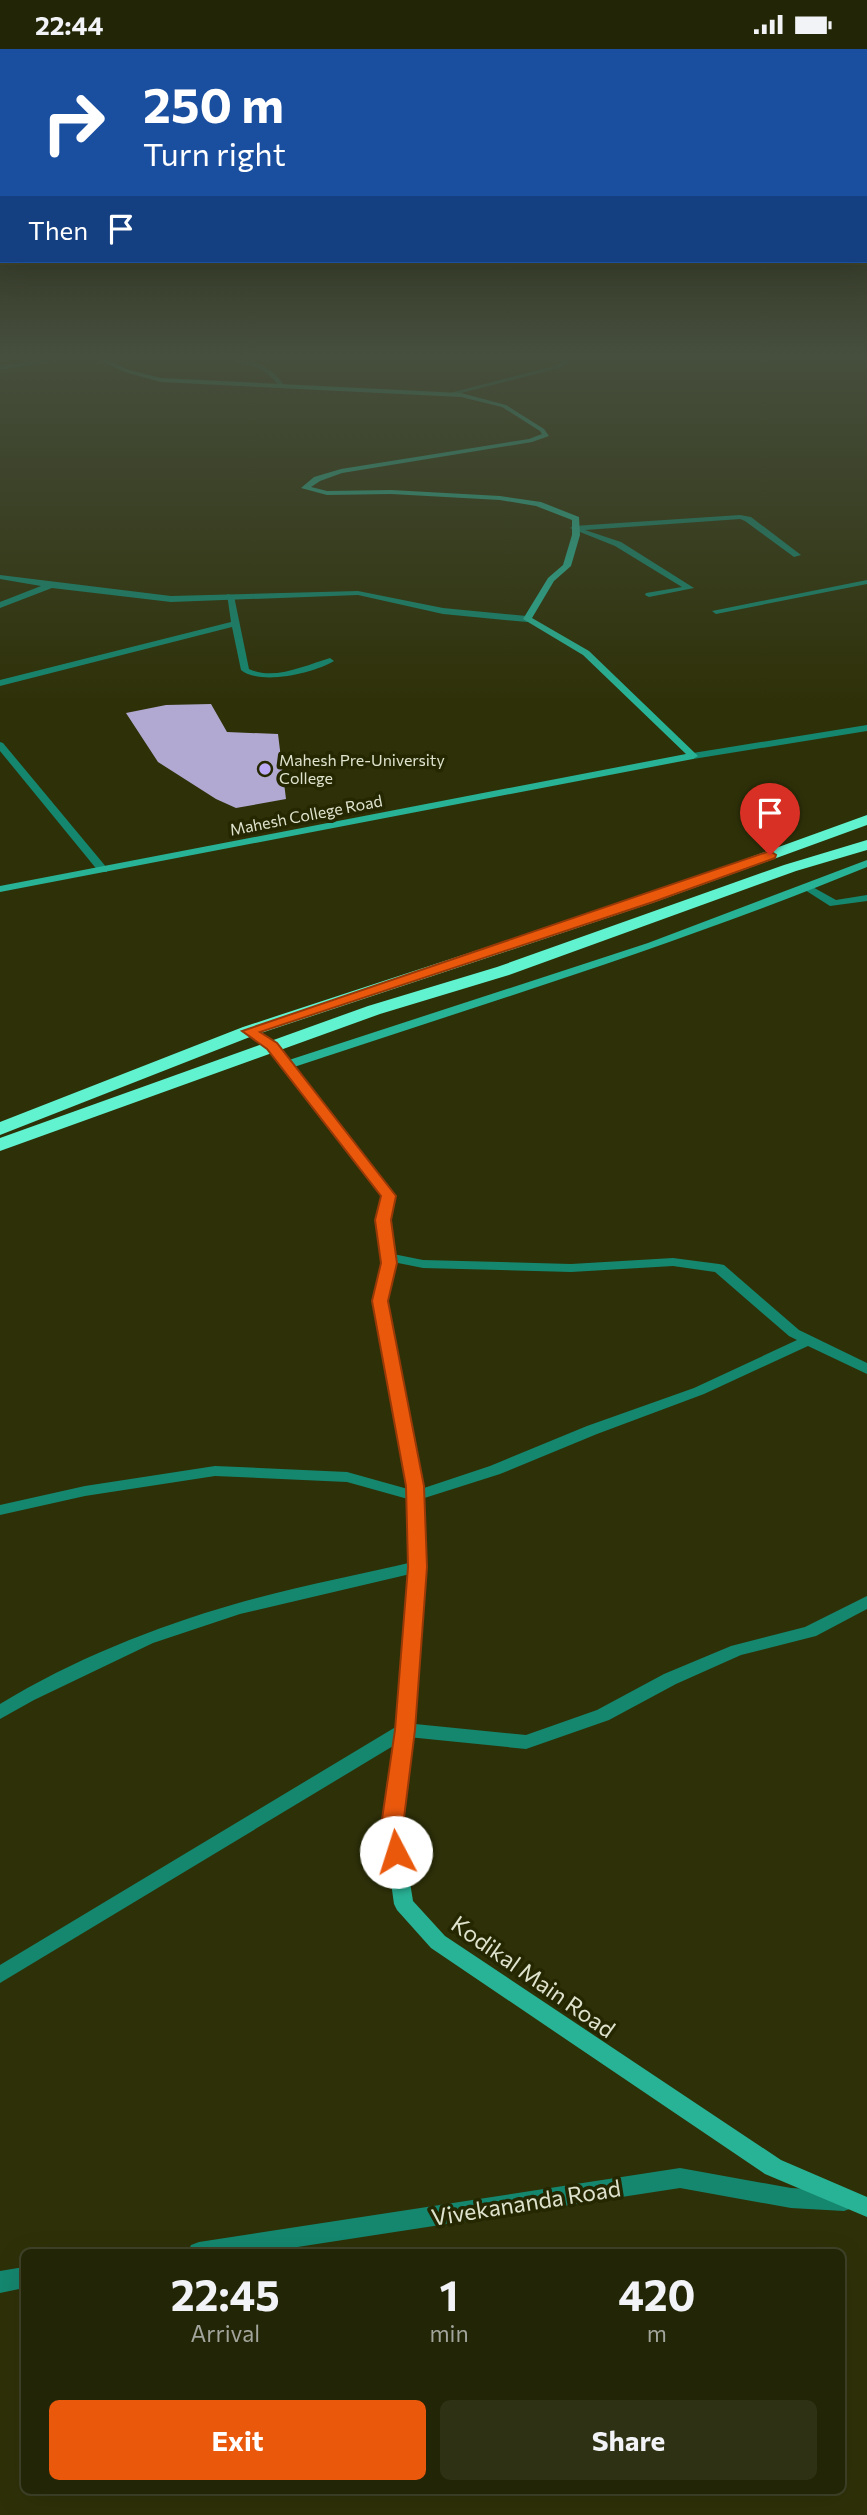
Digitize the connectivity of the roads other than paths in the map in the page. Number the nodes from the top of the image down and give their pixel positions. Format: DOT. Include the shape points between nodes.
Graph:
graph roads {
  1 [pos="338,472"];
  2 [pos="574,528"];
  3 [pos="797,555"];
  4 [pos="0,577"];
  5 [pos="867,583"];
  6 [pos="51,585"];
  7 [pos="649,595"];
  8 [pos="230,596"];
  9 [pos="0,605"];
  10 [pos="716,611"];
  11 [pos="527,619"];
  12 [pos="235,624"];
  13 [pos="330,661"];
  14 [pos="0,683"];
  15 [pos="867,728"];
  16 [pos="0,745"];
  17 [pos="693,756"];
  18 [pos="867,820"];
  19 [pos="867,845"];
  20 [pos="867,863"];
  21 [pos="103,870"];
  22 [pos="809,888"];
  23 [pos="0,889"];
  24 [pos="867,898"];
  25 [pos="249,1031"];
  26 [pos="272,1046"];
  27 [pos="287,1065"];
  28 [pos="0,1129"];
  29 [pos="0,1145"];
  30 [pos="388,1257"];
  31 [pos="809,1341"];
  32 [pos="867,1369"];
  33 [pos="415,1496"];
  34 [pos="0,1510"];
  35 [pos="417,1567"];
  36 [pos="867,1602"];
  37 [pos="0,1712"];
  38 [pos="405,1730"];
  39 [pos="0,1975"];
  40 [pos="860,2204"];
  41 [pos="218,2249"];
  42 [pos="21,2278"];
  43 [pos="0,2282"];
  1 -- 2 [label="street" via="305,488 327,493 391,492 538,503 576,519"];
  2 -- 3 [label="street" via="740,517"];
  2 -- 7 [label="street" via="618,544 690,589"];
  2 -- 11 [label="street" via="567,566 551,580"];
  4 -- 6 [label="street"];
  5 -- 10 [label="street"];
  6 -- 8 [label="street" via="152,598"];
  6 -- 9 [label="street"];
  8 -- 11 [label="street" via="358,593 443,611"];
  8 -- 12 [label="street"];
  11 -- 17 [label="street" via="586,653"];
  12 -- 13 [label="street" via="245,670 251,675"];
  12 -- 14 [label="street"];
  15 -- 17 [label="street, Mahesh College Road"];
  16 -- 21 [label="street"];
  17 -- 21 [label="street, Mahesh College Road"];
  18 -- 25 [label="highway" via="649,899"];
  19 -- 26 [label="highway"];
  20 -- 22 [label="street"];
  21 -- 23 [label="street, Mahesh College Road"];
  22 -- 24 [label="street" via="834,904"];
  22 -- 27 [label="street"];
  25 -- 26 [label="street, Kodikal Main Road"];
  25 -- 28 [label="highway"];
  26 -- 27 [label="street, Kodikal Main Road"];
  26 -- 29 [label="highway"];
  27 -- 30 [label="street, Kodikal Main Road" via="388,1196 383,1220"];
  30 -- 31 [label="street" via="423,1264 571,1268 673,1262 719,1268"];
  30 -- 33 [label="street, Kodikal Main Road" via="380,1301"];
  31 -- 32 [label="street"];
  31 -- 33 [label="street" via="699,1391"];
  33 -- 34 [label="street" via="346,1477 215,1471 85,1491"];
  33 -- 35 [label="street, Kodikal Main Road"];
  35 -- 37 [label="street" via="238,1609 146,1639"];
  35 -- 38 [label="street, Kodikal Main Road"];
  36 -- 38 [label="street" via="810,1632 737,1650 603,1715 526,1741"];
  38 -- 39 [label="street"];
  38 -- 40 [label="street, Kodikal Main Road" via="392,1826 404,1904 438,1942 773,2167"];
  40 -- 41 [label="street, Vivekananda Road" via="791,2198 680,2178"];
  42 -- 43 [label="street"];
}
